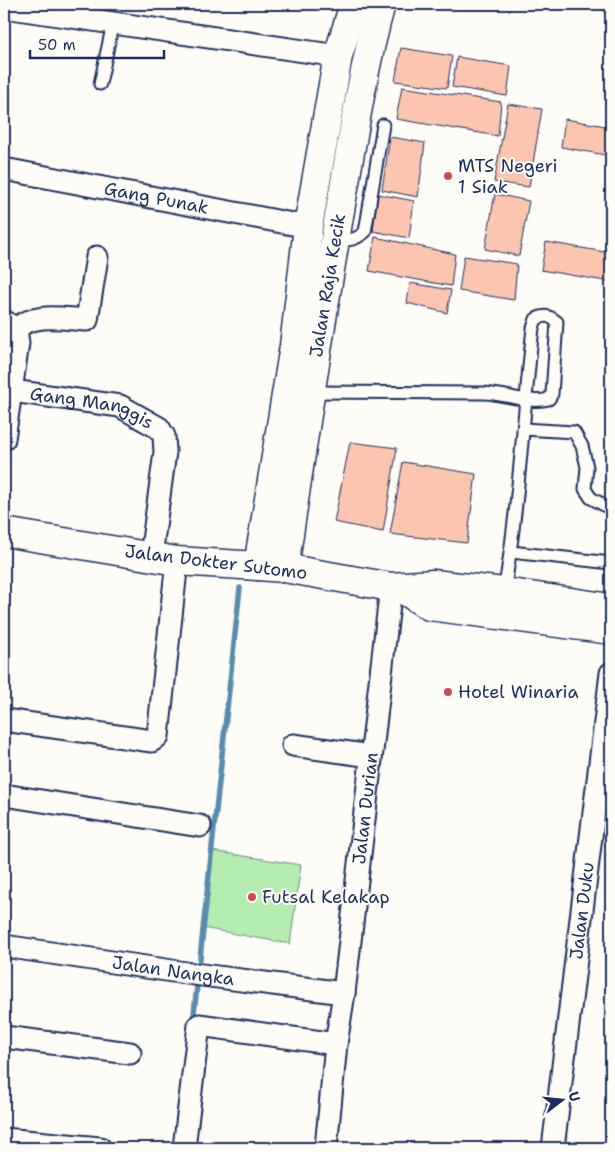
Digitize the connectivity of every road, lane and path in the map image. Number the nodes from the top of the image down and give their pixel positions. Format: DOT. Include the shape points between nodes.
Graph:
graph roads {
  1 [pos="354,4"];
  2 [pos="381,4"];
  3 [pos="4,7"];
  4 [pos="113,23"];
  5 [pos="338,56"];
  6 [pos="100,84"];
  7 [pos="383,126"];
  8 [pos="4,169"];
  9 [pos="308,226"];
  10 [pos="334,240"];
  11 [pos="97,257"];
  12 [pos="10,325"];
  13 [pos="305,348"];
  14 [pos="12,391"];
  15 [pos="310,392"];
  16 [pos="525,400"];
  17 [pos="523,429"];
  18 [pos="4,439"];
  19 [pos="611,510"];
  20 [pos="4,532"];
  21 [pos="511,552"];
  22 [pos="164,559"];
  23 [pos="611,563"];
  24 [pos="271,567"];
  25 [pos="395,587"];
  26 [pos="504,592"];
  27 [pos="611,608"];
  28 [pos="611,630"];
  29 [pos="611,673"];
  30 [pos="4,720"];
  31 [pos="292,746"];
  32 [pos="371,756"];
  33 [pos="4,795"];
  34 [pos="200,826"];
  35 [pos="4,946"];
  36 [pos="344,993"];
  37 [pos="4,1037"];
  38 [pos="336,1044"];
  39 [pos="130,1053"];
  40 [pos="4,1140"];
  41 [pos="100,1148"];
  42 [pos="184,1148"];
  43 [pos="326,1148"];
  44 [pos="553,1148"];
  1 -- 5 [label="main road, Jalan Raja Kecik"];
  2 -- 10 [label="main road, Jalan Raja Kecik" via="369,45"];
  3 -- 4 [label="street"];
  4 -- 5 [label="street"];
  4 -- 6 [label="lane"];
  5 -- 9 [label="main road, Jalan Raja Kecik"];
  7 -- 10 [label="lane" via="365,232 358,238"];
  8 -- 9 [label="street, Gang Punak"];
  9 -- 13 [label="main road, Jalan Raja Kecik"];
  10 -- 13 [label="main road, Jalan Raja Kecik"];
  11 -- 12 [label="street" via="87,320 35,319"];
  12 -- 14 [label="street" via="18,343"];
  13 -- 15 [label="main road, Jalan Raja Kecik"];
  13 -- 24 [label="main road, Jalan Raja Kecik"];
  14 -- 18 [label="street"];
  14 -- 22 [label="street, Gang Manggis" via="120,406 159,428 164,436 165,452"];
  15 -- 16 [label="lane" via="484,392"];
  15 -- 24 [label="main road, Jalan Raja Kecik"];
  16 -- 16 [label="lane" via="541,401 549,399 552,394 557,322 550,316 536,319 533,328"];
  16 -- 17 [label="lane"];
  17 -- 19 [label="lane" via="574,432 582,446 587,467 585,489 591,498"];
  17 -- 21 [label="lane"];
  20 -- 22 [label="main road, Jalan Dokter Sutomo"];
  21 -- 23 [label="lane"];
  21 -- 26 [label="lane"];
  22 -- 24 [label="main road, Jalan Dokter Sutomo"];
  22 -- 30 [label="street, Gang Manggis" via="156,739"];
  24 -- 25 [label="main road, Jalan Dokter Sutomo"];
  25 -- 26 [label="main road, Jalan Dokter Sutomo" via="433,584"];
  25 -- 28 [label="main road, Jalan Dokter Sutomo" via="430,606"];
  25 -- 32 [label="street, Jalan Durian"];
  26 -- 27 [label="main road, Jalan Dokter Sutomo"];
  29 -- 44 [label="street, Jalan Duku"];
  31 -- 32 [label="street"];
  32 -- 36 [label="street, Jalan Durian"];
  33 -- 34 [label="street"];
  35 -- 36 [label="street, Jalan Nangka"];
  36 -- 38 [label="street, Jalan Durian"];
  37 -- 39 [label="street"];
  38 -- 42 [label="street" via="199,1025"];
  38 -- 43 [label="street, Jalan Durian"];
  40 -- 41 [label="street"];
}
